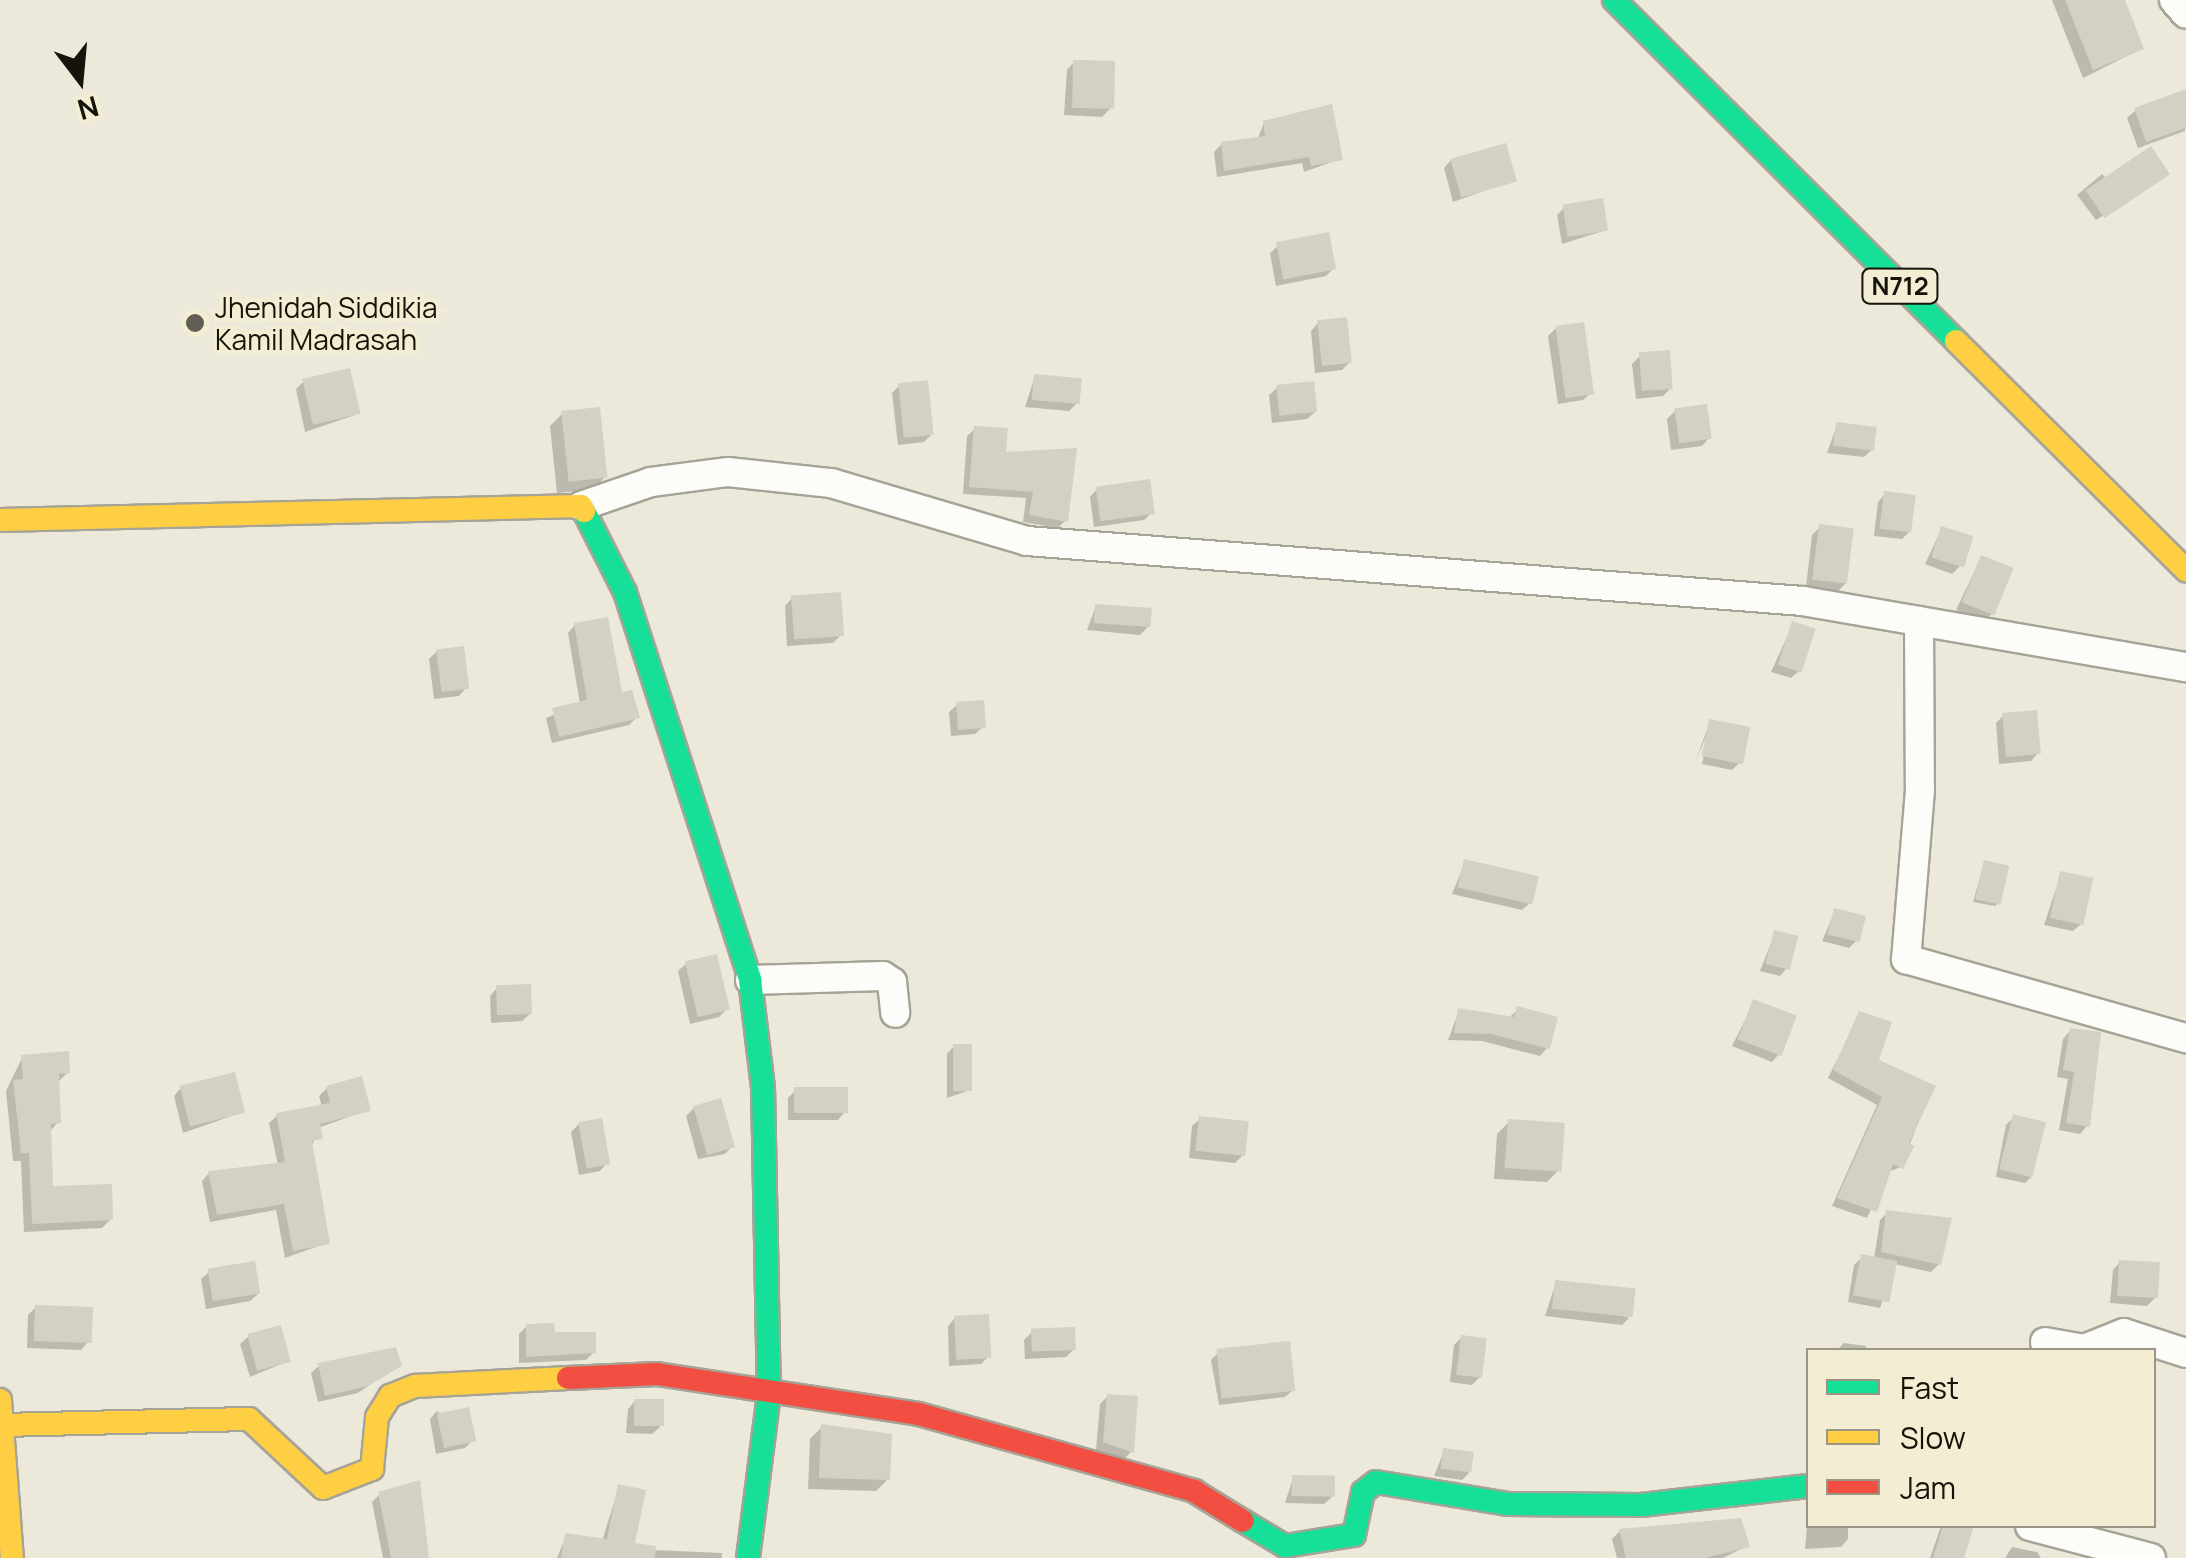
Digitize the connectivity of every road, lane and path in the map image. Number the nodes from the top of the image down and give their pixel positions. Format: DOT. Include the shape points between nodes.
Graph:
graph roads {
  1 [pos="1614,0"];
  2 [pos="2174,0"];
  3 [pos="2186,14"];
  4 [pos="582,506"];
  5 [pos="0,520"];
  6 [pos="2186,570"];
  7 [pos="1919,621"];
  8 [pos="2186,668"];
  9 [pos="750,980"];
  10 [pos="895,1013"];
  11 [pos="2186,1038"];
  12 [pos="2045,1342"];
  13 [pos="2078,1348"];
  14 [pos="2086,1348"];
  15 [pos="2186,1353"];
  16 [pos="768,1394"];
  17 [pos="0,1400"];
  18 [pos="2,1425"];
  19 [pos="3,1466"];
  20 [pos="1806,1486"];
  21 [pos="2038,1528"];
  22 [pos="1288,1552"];
  23 [pos="12,1558"];
  24 [pos="748,1558"];
  25 [pos="2151,1558"];
  1 -- 6 [label="main road, N712"];
  2 -- 3 [label="street"];
  4 -- 5 [label="main road"];
  4 -- 7 [label="street" via="651,482 728,472 831,483 1027,541 1803,601"];
  4 -- 9 [label="main road" via="625,592"];
  7 -- 8 [label="street"];
  7 -- 11 [label="street" via="1920,790 1906,959"];
  9 -- 10 [label="street" via="883,976 892,982"];
  9 -- 16 [label="main road" via="762,1086"];
  12 -- 13 [label="street"];
  14 -- 15 [label="street" via="2124,1332"];
  16 -- 18 [label="main road" via="657,1374 415,1386 390,1396 377,1417 372,1469 323,1488 250,1420 223,1415"];
  16 -- 22 [label="main road" via="919,1414 1194,1491"];
  16 -- 24 [label="main road"];
  17 -- 18 [label="main road"];
  18 -- 19 [label="main road"];
  19 -- 23 [label="main road"];
  20 -- 22 [label="main road" via="1641,1505 1508,1504 1376,1482 1363,1492 1354,1535"];
  21 -- 25 [label="street"];
}
